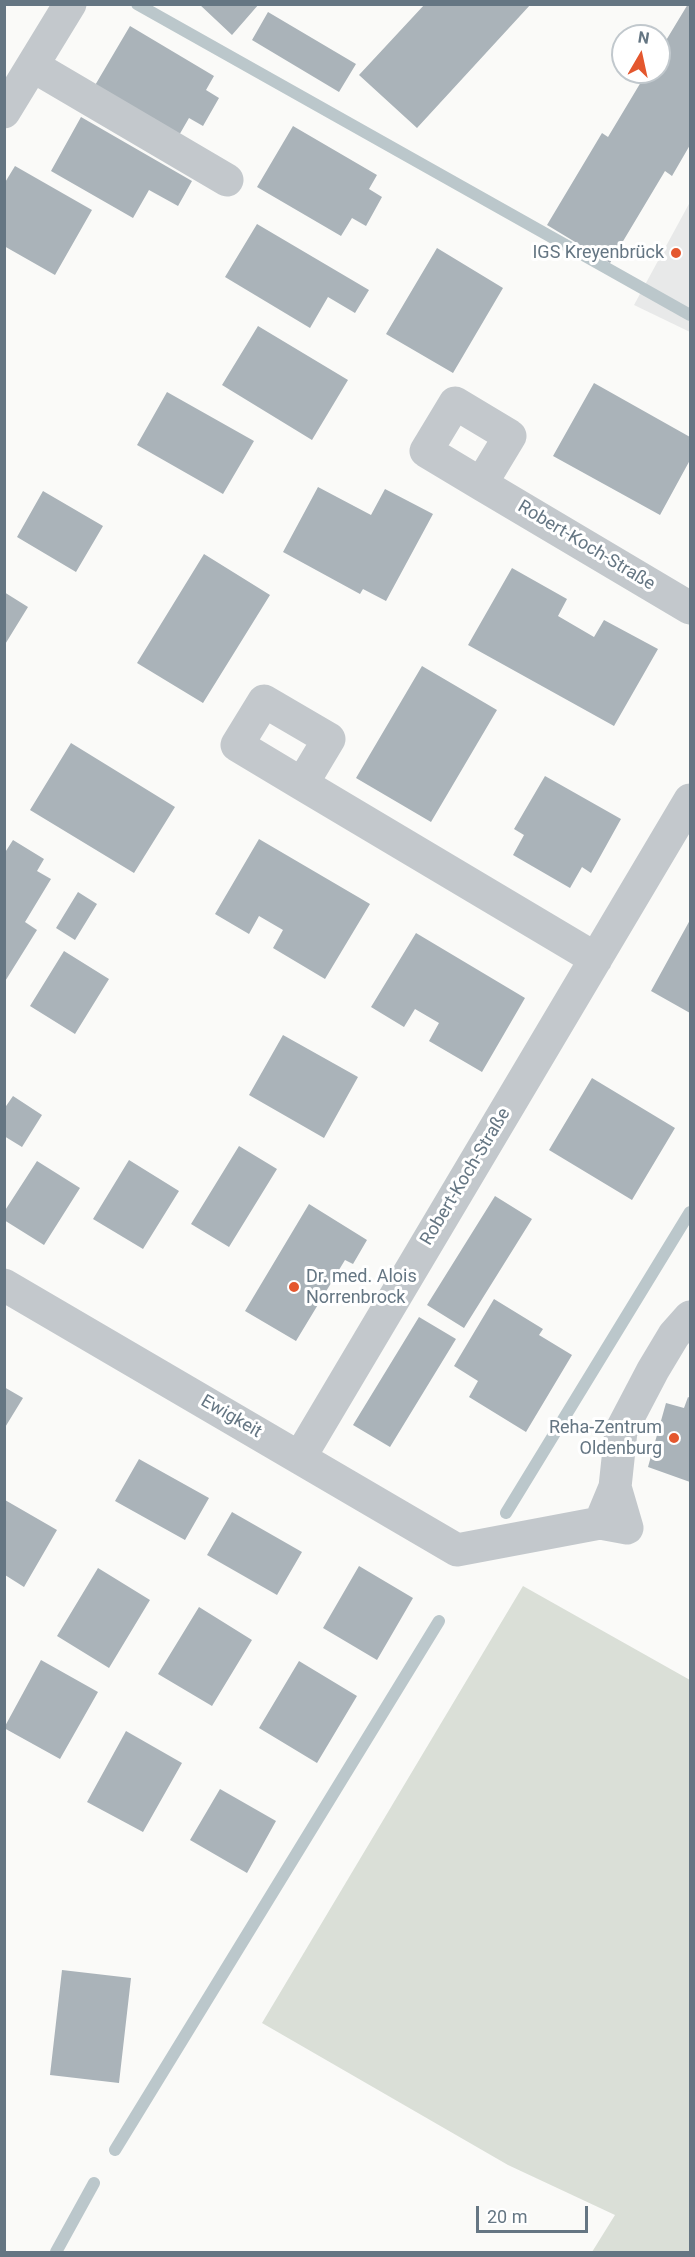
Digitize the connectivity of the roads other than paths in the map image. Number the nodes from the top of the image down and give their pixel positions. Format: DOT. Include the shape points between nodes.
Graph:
graph roads {
  1 [pos="70,4"];
  2 [pos="33,66"];
  3 [pos="4,112"];
  4 [pos="227,180"];
  5 [pos="481,484"];
  6 [pos="690,608"];
  7 [pos="302,784"];
  8 [pos="690,800"];
  9 [pos="596,959"];
  10 [pos="4,1285"];
  11 [pos="690,1317"];
  12 [pos="300,1457"];
  1 -- 2 [label="street"];
  2 -- 3 [label="street"];
  2 -- 4 [label="street"];
  5 -- 6 [label="street, Robert-Koch-Straße"];
  7 -- 9 [label="street"];
  8 -- 9 [label="street, Robert-Koch-Straße"];
  9 -- 12 [label="street, Robert-Koch-Straße"];
  10 -- 12 [label="street, Ewigkeit"];
  11 -- 12 [label="street, Ewigkeit" via="652,1370 621,1431 615,1487 627,1528 600,1523 457,1550"];
}
